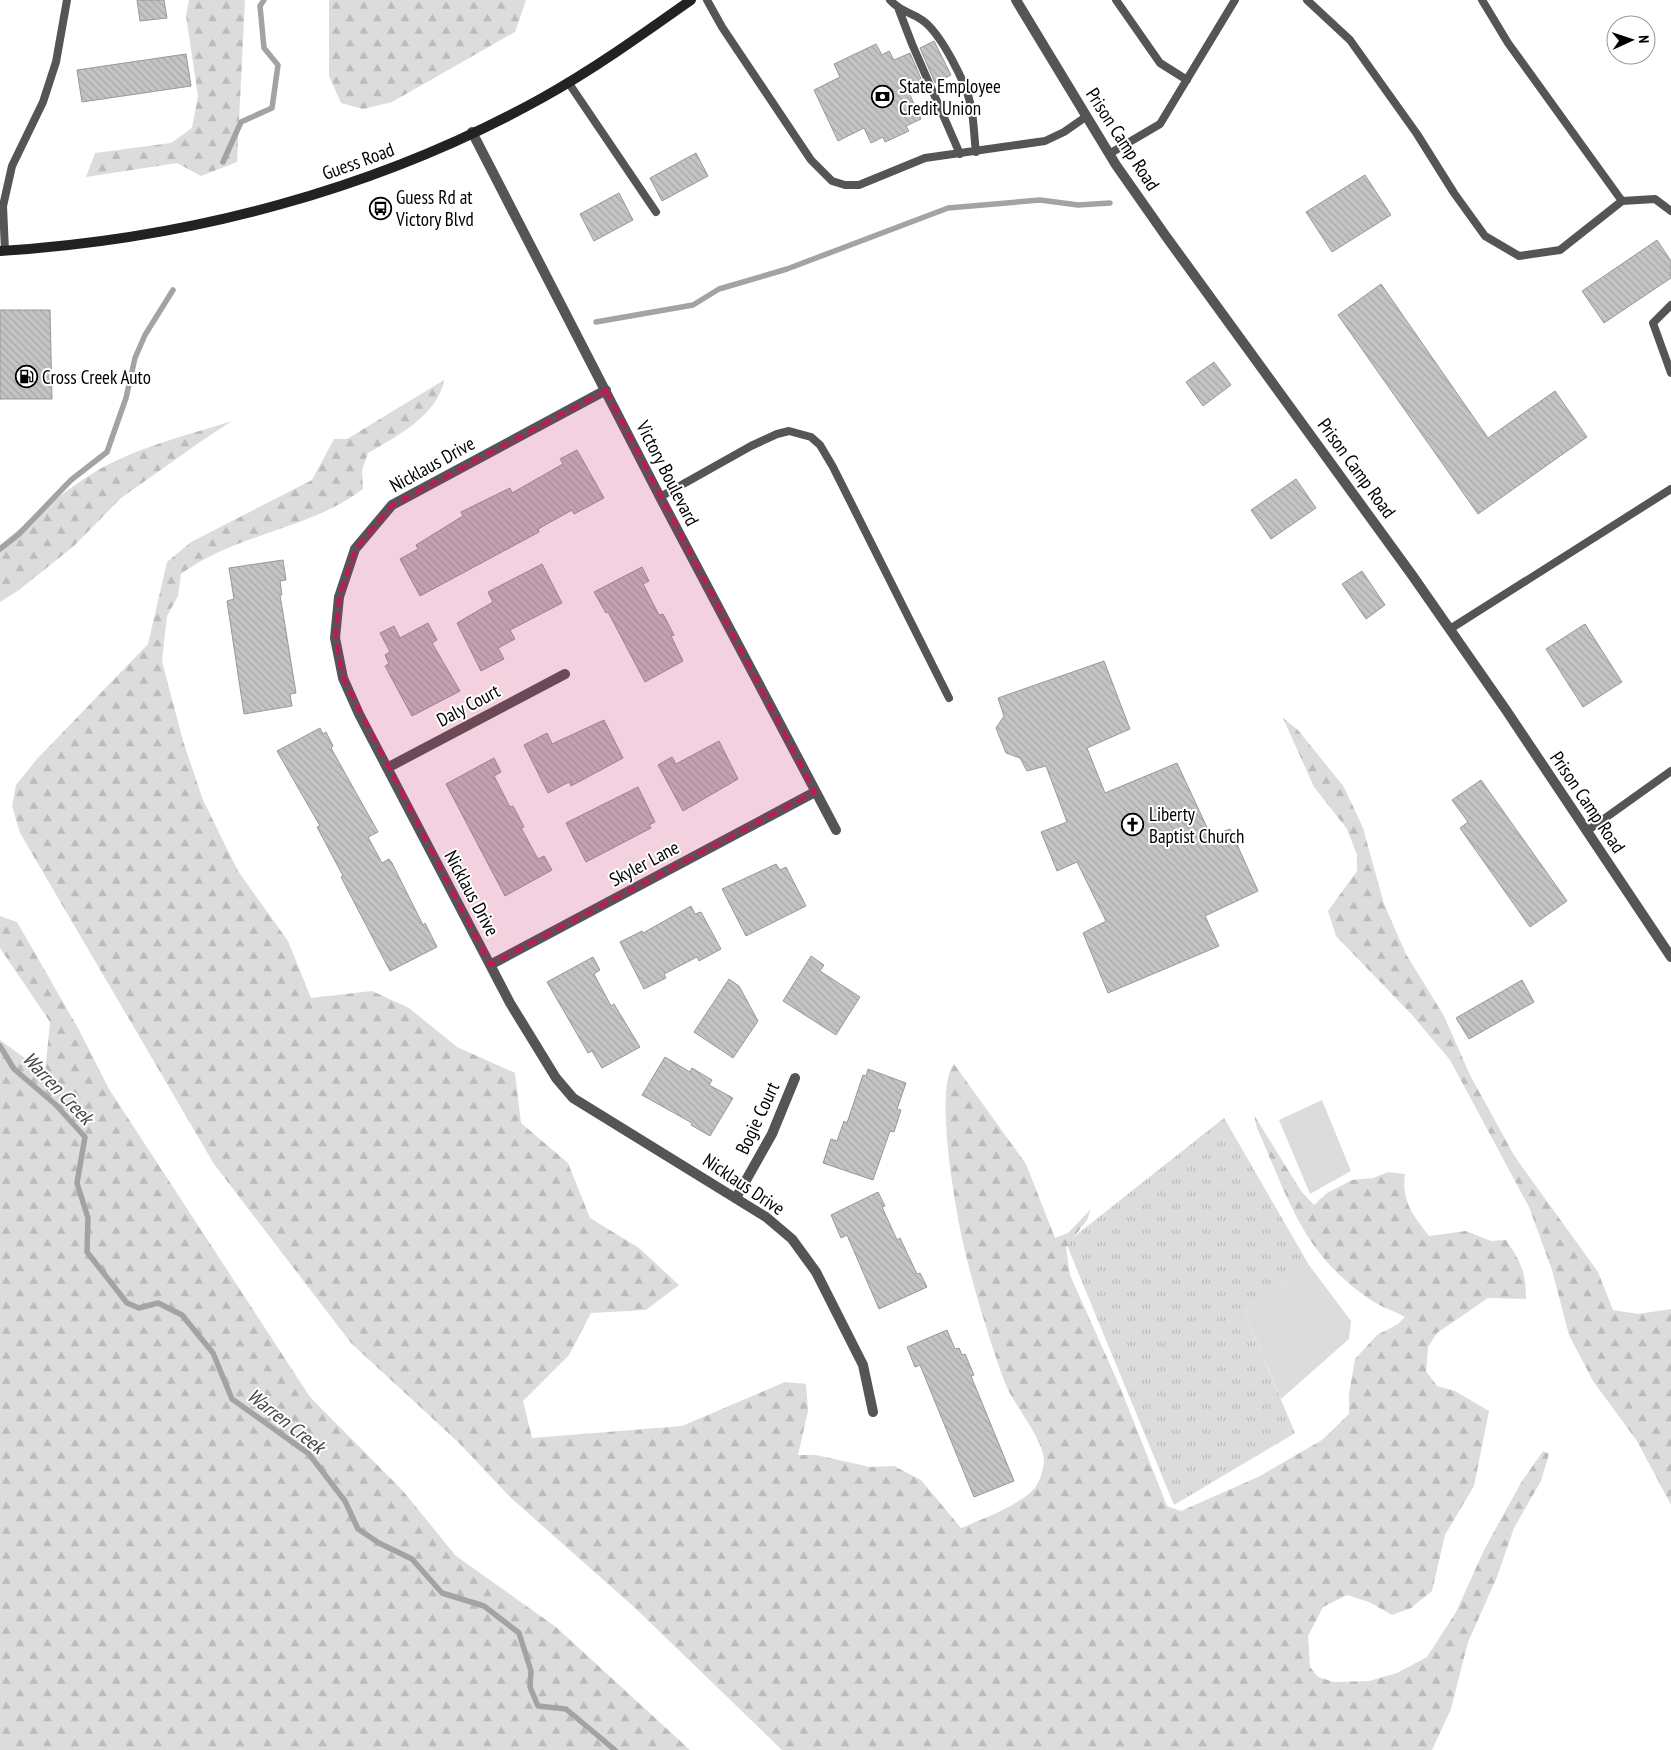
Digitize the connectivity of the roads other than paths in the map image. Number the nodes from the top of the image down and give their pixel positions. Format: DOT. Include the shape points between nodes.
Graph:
graph roads {
  1 [pos="67,0"];
  2 [pos="691,0"];
  3 [pos="707,0"];
  4 [pos="890,0"];
  5 [pos="1016,0"];
  6 [pos="1116,0"];
  7 [pos="1235,0"];
  8 [pos="1307,0"];
  9 [pos="1482,0"];
  10 [pos="900,10"];
  11 [pos="1187,80"];
  12 [pos="568,82"];
  13 [pos="1087,116"];
  14 [pos="472,132"];
  15 [pos="976,152"];
  16 [pos="960,154"];
  17 [pos="1109,154"];
  18 [pos="1622,201"];
  19 [pos="1671,211"];
  20 [pos="656,212"];
  21 [pos="3,251"];
  22 [pos="1671,305"];
  23 [pos="1671,372"];
  24 [pos="606,390"];
  25 [pos="1671,488"];
  26 [pos="660,498"];
  27 [pos="1450,629"];
  28 [pos="565,674"];
  29 [pos="949,698"];
  30 [pos="387,768"];
  31 [pos="1671,771"];
  32 [pos="816,792"];
  33 [pos="836,830"];
  34 [pos="1586,831"];
  35 [pos="1671,957"];
  36 [pos="490,965"];
  37 [pos="795,1078"];
  38 [pos="736,1198"];
  39 [pos="873,1412"];
  1 -- 21 [label="lane" via="56,62 43,102 12,166 3,206"];
  2 -- 12 [label="main road, Guess Road"];
  3 -- 16 [label="lane" via="811,160 832,181 858,185 925,158"];
  4 -- 10 [label="lane"];
  5 -- 13 [label="street, Prison Camp Road"];
  6 -- 11 [label="lane" via="1160,63"];
  7 -- 11 [label="lane"];
  8 -- 18 [label="lane" via="1350,40 1486,236 1519,256 1560,250"];
  9 -- 18 [label="lane" via="1508,43"];
  10 -- 15 [label="lane" via="922,20 936,34 966,88 972,106"];
  10 -- 16 [label="lane"];
  11 -- 17 [label="lane" via="1160,124"];
  12 -- 14 [label="main road, Guess Road"];
  12 -- 20 [label="lane"];
  13 -- 15 [label="lane" via="1045,141"];
  13 -- 17 [label="street, Prison Camp Road"];
  14 -- 21 [label="main road, Guess Road" via="344,186 286,203 194,226"];
  14 -- 24 [label="street, Victory Boulevard"];
  15 -- 16 [label="lane"];
  17 -- 27 [label="street, Prison Camp Road"];
  18 -- 19 [label="lane" via="1655,199"];
  22 -- 23 [label="lane" via="1653,322"];
  24 -- 26 [label="street, Victory Boulevard"];
  24 -- 30 [label="street, Nicklaus Drive" via="392,505 356,550 339,597 335,638 343,678"];
  25 -- 27 [label="lane"];
  26 -- 29 [label="lane" via="777,434 800,432 811,437 833,466"];
  26 -- 32 [label="street, Victory Boulevard"];
  27 -- 34 [label="street, Prison Camp Road"];
  28 -- 30 [label="street, Daly Court"];
  30 -- 36 [label="street, Nicklaus Drive"];
  31 -- 34 [label="lane"];
  32 -- 33 [label="street, Victory Boulevard"];
  32 -- 36 [label="street, Skyler Lane"];
  34 -- 35 [label="street, Prison Camp Road"];
  36 -- 38 [label="street, Nicklaus Drive" via="556,1078 573,1098"];
  37 -- 38 [label="street, Bogie Court" via="772,1134"];
  38 -- 39 [label="street, Nicklaus Drive" via="792,1238 816,1272 863,1365"];
}
